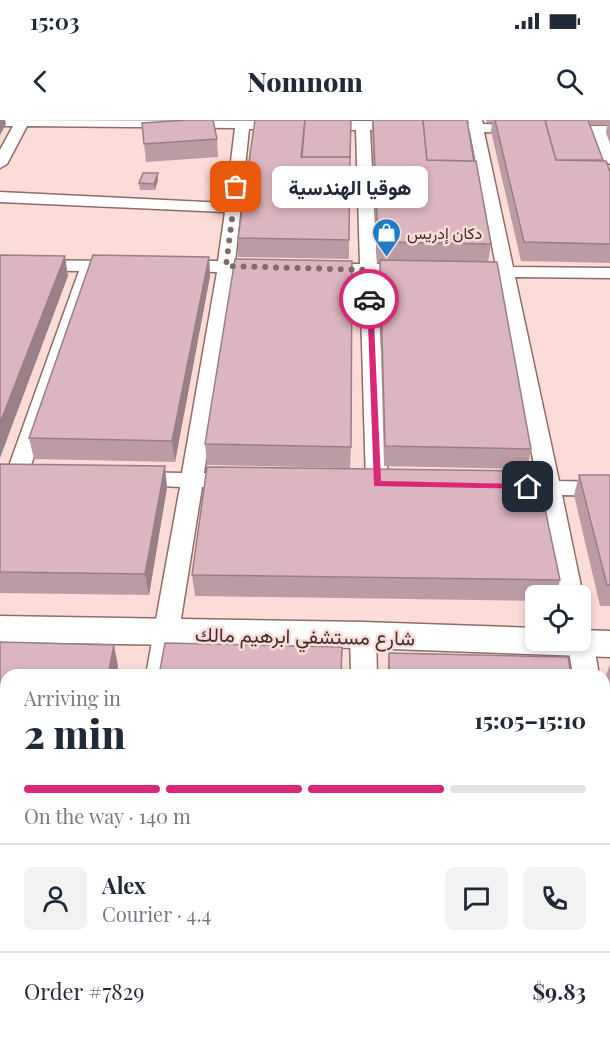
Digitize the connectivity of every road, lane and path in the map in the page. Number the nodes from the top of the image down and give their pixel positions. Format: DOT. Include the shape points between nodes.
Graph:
graph roads {
  1 [pos="22,121"];
  2 [pos="0,122"];
  3 [pos="244,122"];
  4 [pos="476,124"];
  5 [pos="363,125"];
  6 [pos="604,130"];
  7 [pos="610,160"];
  8 [pos="0,164"];
  9 [pos="0,197"];
  10 [pos="233,208"];
  11 [pos="0,265"];
  12 [pos="89,266"];
  13 [pos="140,266"];
  14 [pos="161,266"];
  15 [pos="226,266"];
  16 [pos="368,270"];
  17 [pos="426,271"];
  18 [pos="449,271"];
  19 [pos="506,272"];
  20 [pos="610,273"];
  21 [pos="8,477"];
  22 [pos="39,477"];
  23 [pos="110,478"];
  24 [pos="193,480"];
  25 [pos="262,482"];
  26 [pos="354,484"];
  27 [pos="377,484"];
  28 [pos="400,484"];
  29 [pos="492,486"];
  30 [pos="550,488"];
  31 [pos="610,489"];
  32 [pos="569,585"];
  33 [pos="0,629"];
  34 [pos="168,632"];
  35 [pos="363,635"];
  36 [pos="525,646"];
  37 [pos="160,669"];
  38 [pos="364,669"];
  1 -- 2 [label="street"];
  1 -- 3 [label="street"];
  1 -- 8 [label="street"];
  3 -- 5 [label="street"];
  3 -- 10 [label="street"];
  4 -- 5 [label="street"];
  4 -- 6 [label="street" via="538,130"];
  4 -- 19 [label="street"];
  5 -- 16 [label="street"];
  6 -- 7 [label="street"];
  9 -- 10 [label="street"];
  10 -- 15 [label="street"];
  11 -- 12 [label="street"];
  12 -- 13 [label="street"];
  12 -- 21 [label="street"];
  14 -- 15 [label="street"];
  15 -- 16 [label="street"];
  15 -- 24 [label="street"];
  16 -- 17 [label="street"];
  16 -- 27 [label="street"];
  18 -- 19 [label="street"];
  19 -- 20 [label="street"];
  19 -- 30 [label="street"];
  21 -- 22 [label="street"];
  23 -- 24 [label="street"];
  24 -- 25 [label="street"];
  24 -- 34 [label="street"];
  26 -- 27 [label="street"];
  27 -- 28 [label="street"];
  29 -- 30 [label="street"];
  30 -- 31 [label="street"];
  30 -- 32 [label="street"];
  33 -- 34 [label="street, شارع مستشفي ابرهيم مالك"];
  34 -- 35 [label="street, شارع مستشفي ابرهيم مالك"];
  34 -- 37 [label="street"];
  35 -- 36 [label="street, شارع مستشفي ابرهيم مالك"];
  35 -- 38 [label="street"];
}
